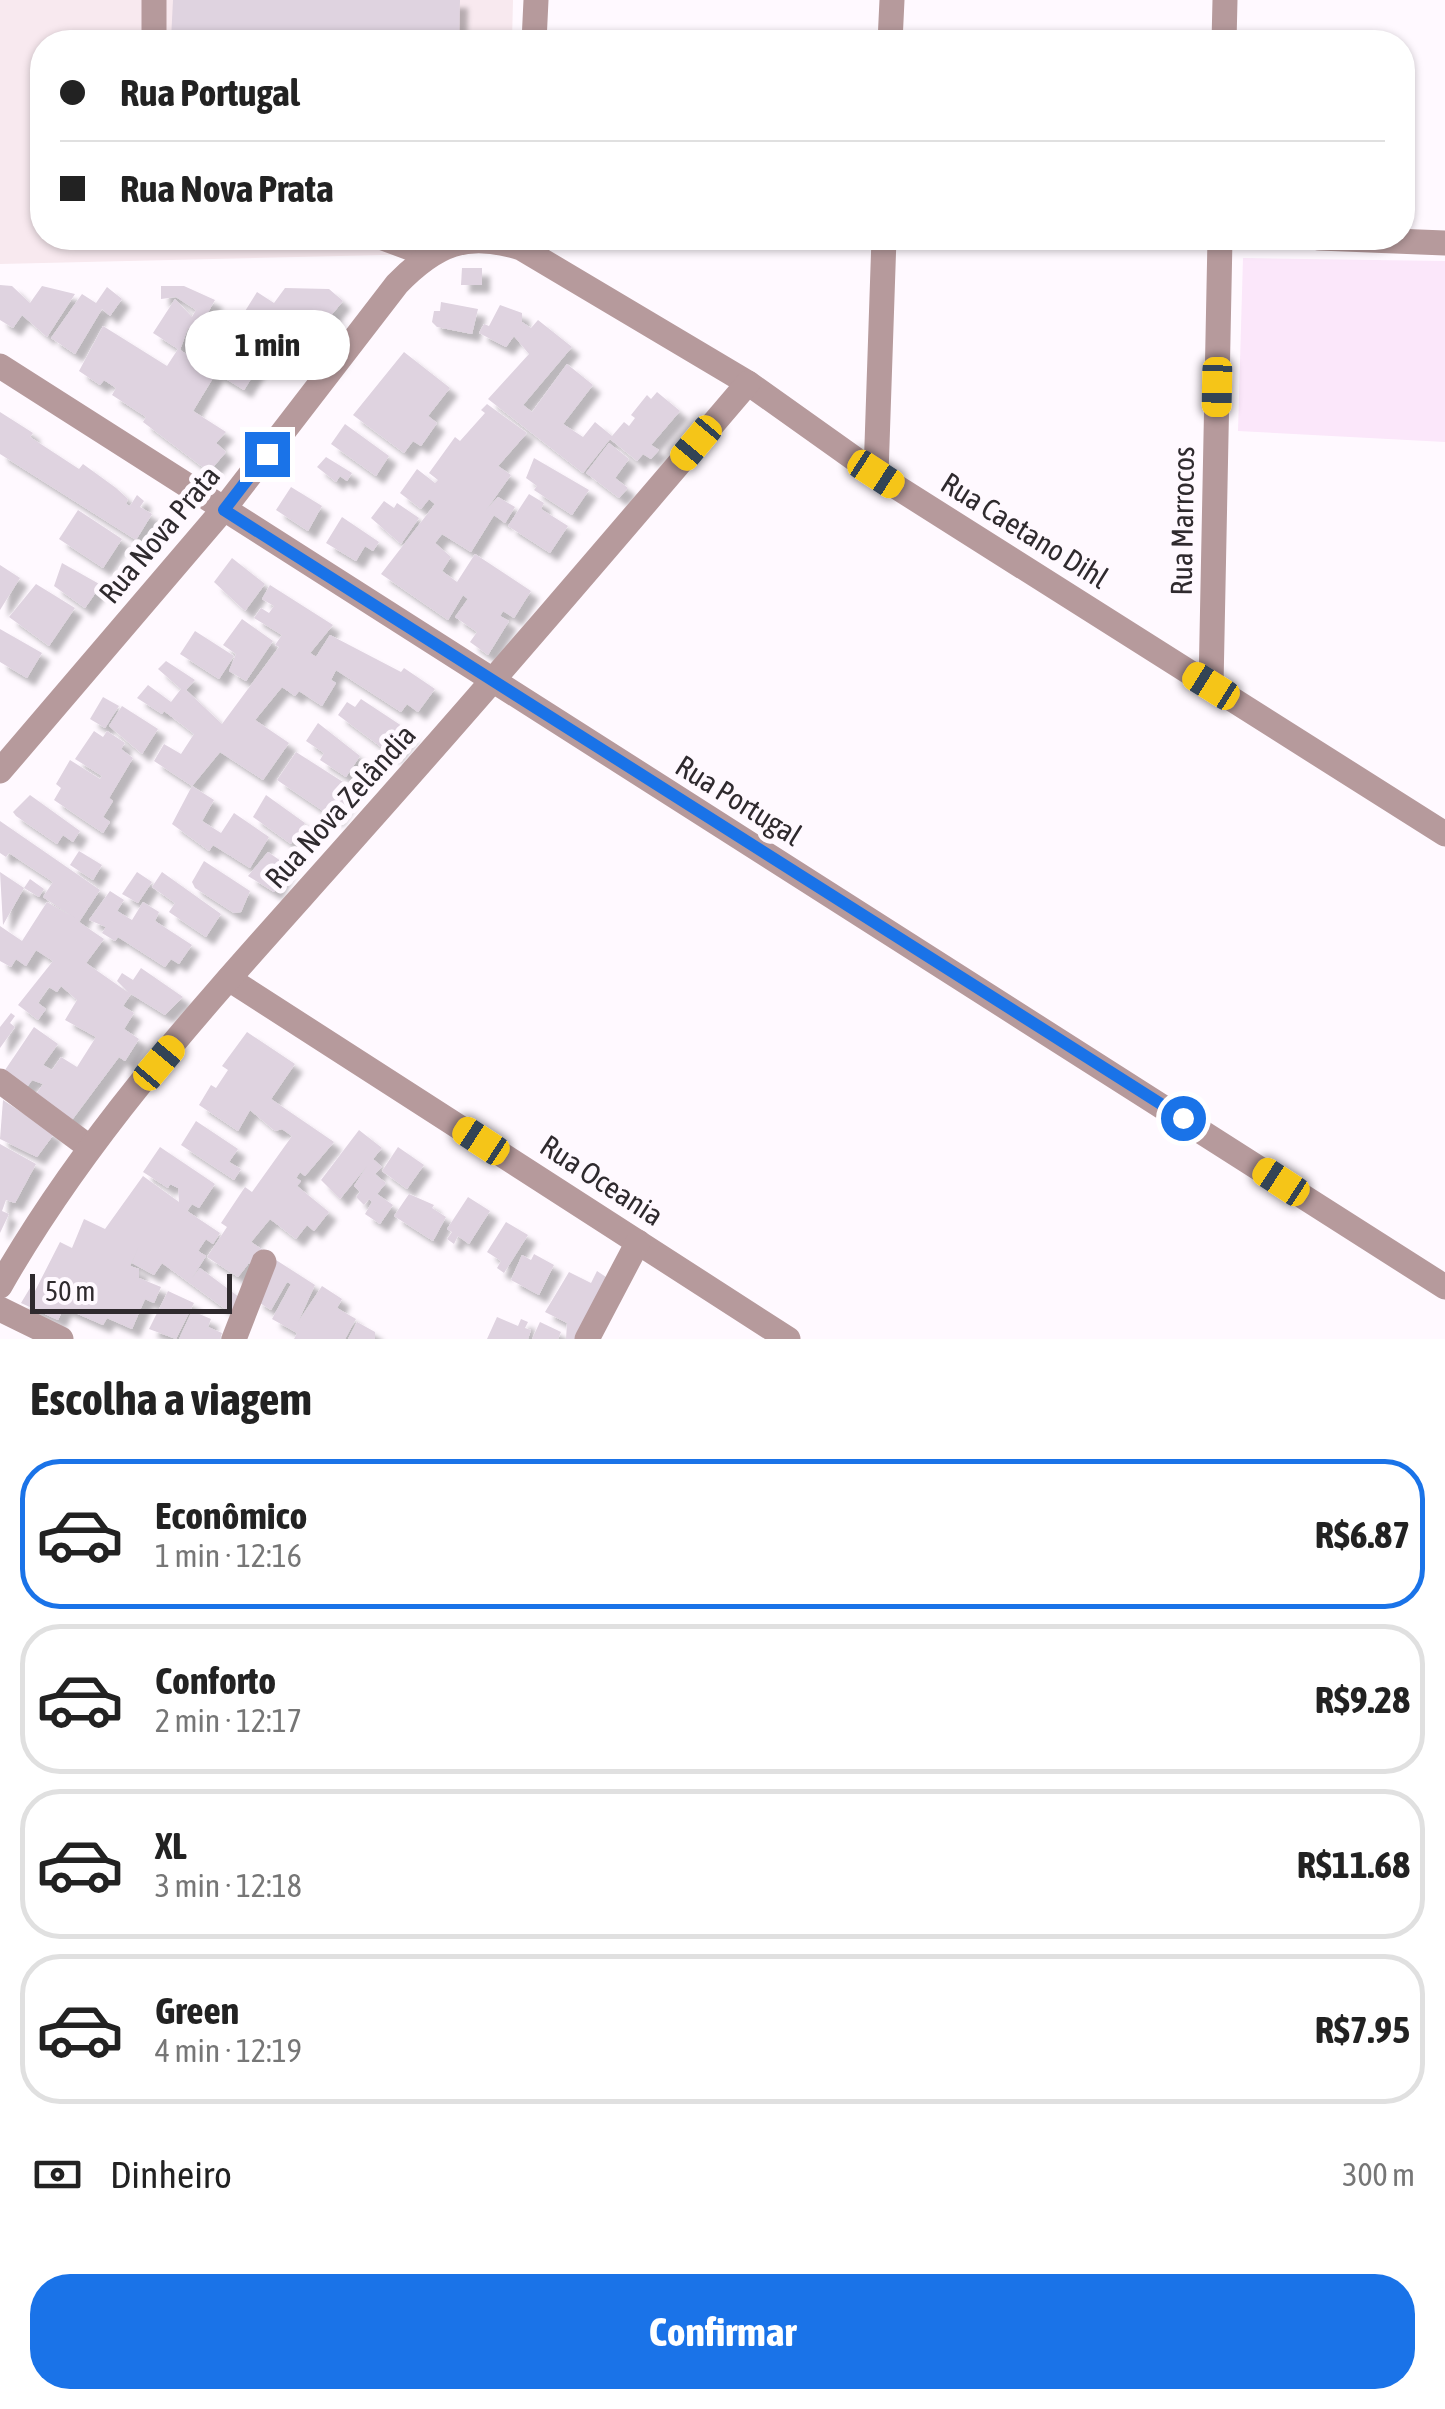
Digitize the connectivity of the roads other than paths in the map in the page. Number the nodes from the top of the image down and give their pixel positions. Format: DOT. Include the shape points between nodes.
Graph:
graph roads {
  1 [pos="154,0"];
  2 [pos="536,0"];
  3 [pos="892,0"];
  4 [pos="1225,0"];
  5 [pos="154,30"];
  6 [pos="535,30"];
  7 [pos="891,30"];
  8 [pos="1224,30"];
  9 [pos="1415,243"];
  10 [pos="1445,244"];
  11 [pos="415,250"];
  12 [pos="437,250"];
  13 [pos="533,250"];
  14 [pos="884,250"];
  15 [pos="1220,250"];
  16 [pos="426,254"];
  17 [pos="0,366"];
  18 [pos="748,383"];
  19 [pos="876,474"];
  20 [pos="224,510"];
  21 [pos="493,683"];
  22 [pos="1211,686"];
  23 [pos="0,771"];
  24 [pos="1445,834"];
  25 [pos="229,979"];
  26 [pos="0,1081"];
  27 [pos="89,1148"];
  28 [pos="638,1242"];
  29 [pos="264,1262"];
  30 [pos="0,1286"];
  31 [pos="1445,1287"];
  32 [pos="0,1309"];
  33 [pos="245,1335"];
  34 [pos="61,1339"];
  35 [pos="587,1339"];
  36 [pos="788,1339"];
  1 -- 5 [label="street"];
  2 -- 6 [label="street"];
  3 -- 7 [label="street"];
  4 -- 8 [label="street"];
  9 -- 10 [label="street"];
  11 -- 16 [label="street"];
  12 -- 16 [label="street"];
  13 -- 18 [label="street, Rua Caetano Dihl"];
  14 -- 19 [label="street"];
  15 -- 22 [label="street, Rua Marrocos"];
  16 -- 20 [label="street, Rua Nova Prata"];
  17 -- 20 [label="street, Rua Portugal"];
  18 -- 19 [label="street, Rua Caetano Dihl"];
  18 -- 21 [label="street, Rua Nova Zelândia"];
  19 -- 22 [label="street, Rua Caetano Dihl"];
  20 -- 21 [label="street, Rua Portugal"];
  20 -- 23 [label="street, Rua Nova Prata"];
  21 -- 25 [label="street, Rua Nova Zelândia"];
  21 -- 31 [label="street, Rua Portugal"];
  22 -- 24 [label="street, Rua Caetano Dihl"];
  25 -- 27 [label="street, Rua Nova Zelândia"];
  25 -- 28 [label="street, Rua Oceania"];
  26 -- 27 [label="street"];
  27 -- 30 [label="street, Rua Nova Zelândia"];
  28 -- 35 [label="street"];
  28 -- 36 [label="street, Rua Oceania"];
  29 -- 33 [label="street"];
  32 -- 34 [label="street"];
}
